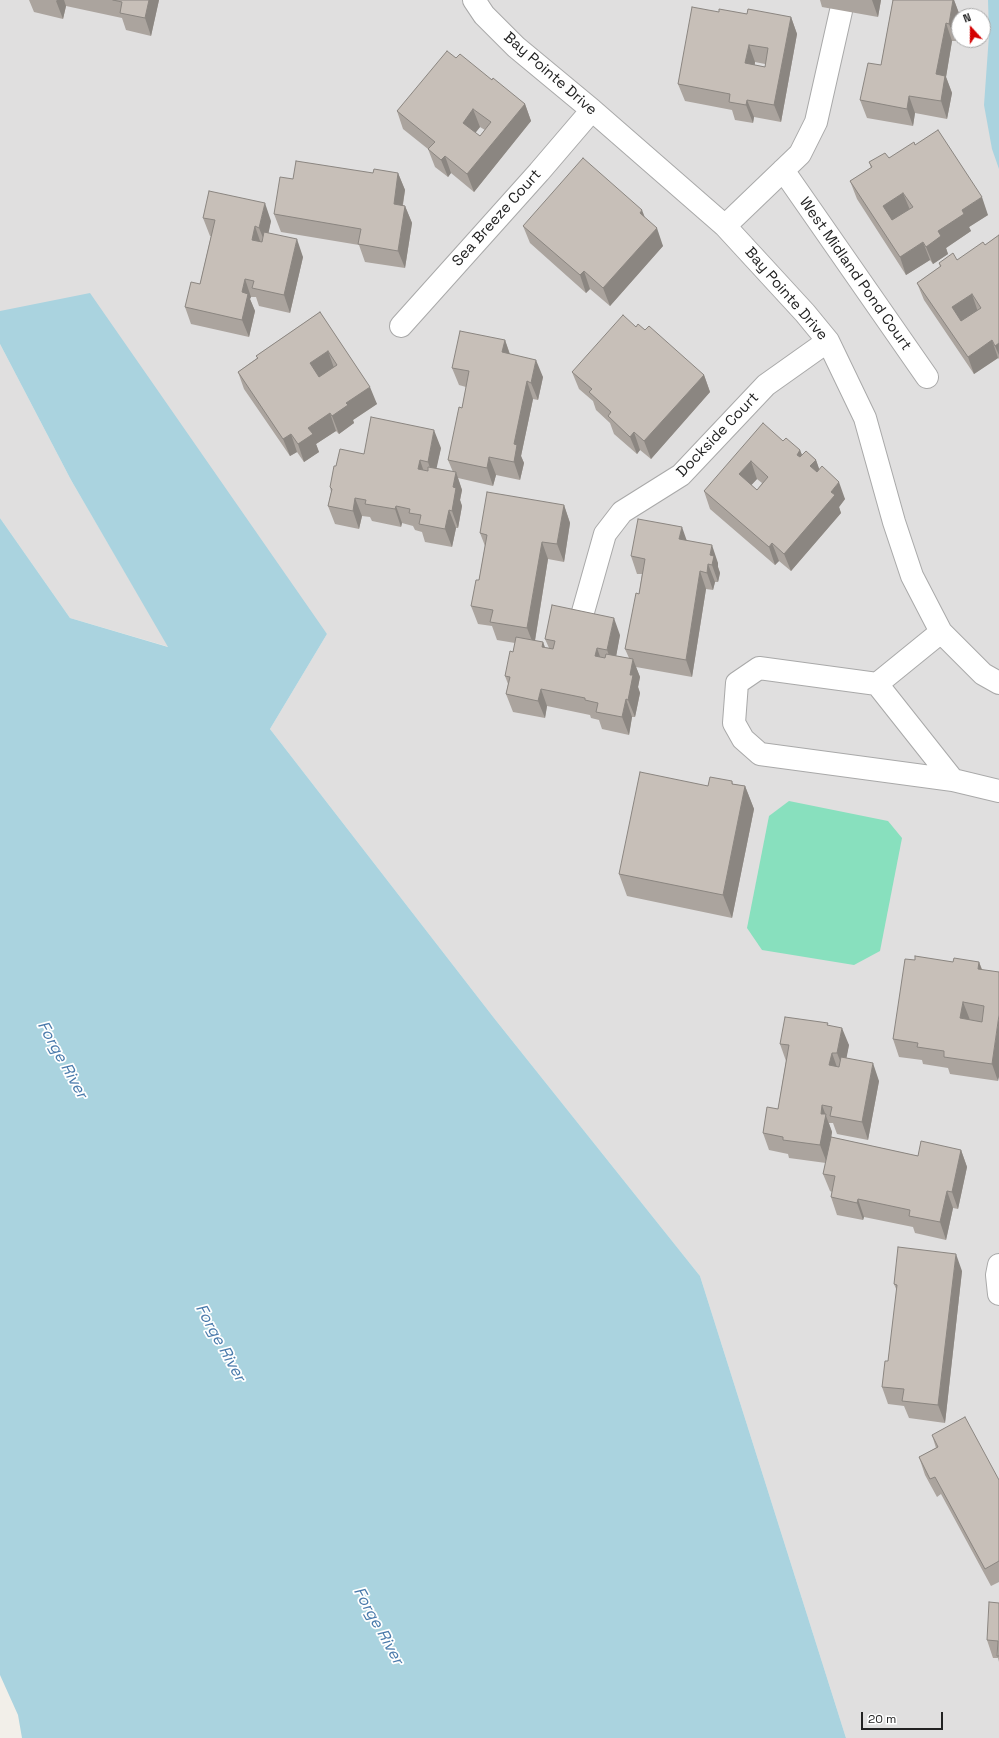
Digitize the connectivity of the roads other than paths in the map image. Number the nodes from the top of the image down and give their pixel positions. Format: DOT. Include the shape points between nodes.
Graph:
graph roads {
  1 [pos="474,0"];
  2 [pos="841,11"];
  3 [pos="592,110"];
  4 [pos="783,170"];
  5 [pos="725,226"];
  6 [pos="401,326"];
  7 [pos="828,341"];
  8 [pos="927,377"];
  9 [pos="581,619"];
  10 [pos="941,632"];
  11 [pos="999,683"];
  12 [pos="877,684"];
  13 [pos="953,780"];
  14 [pos="999,791"];
  15 [pos="999,1265"];
  16 [pos="999,1294"];
  1 -- 3 [label="street, Bay Pointe Drive" via="484,15 516,47"];
  2 -- 4 [label="street" via="816,122 800,154"];
  3 -- 5 [label="street, Bay Pointe Drive"];
  3 -- 6 [label="street, Sea Breeze Court"];
  4 -- 5 [label="street"];
  4 -- 8 [label="street, West Midland Pond Court"];
  5 -- 7 [label="street, Bay Pointe Drive"];
  7 -- 9 [label="street, Dockside Court" via="766,385 681,475 622,512 605,534"];
  7 -- 10 [label="street, Bay Pointe Drive" via="865,418 912,576"];
  10 -- 11 [label="street, Bay Pointe Drive" via="983,674"];
  10 -- 12 [label="street"];
  12 -- 13 [label="street"];
  12 -- 13 [label="street" via="759,668 737,683 734,722 742,739 760,754"];
  13 -- 14 [label="street"];
  15 -- 16 [label="street"];
}
